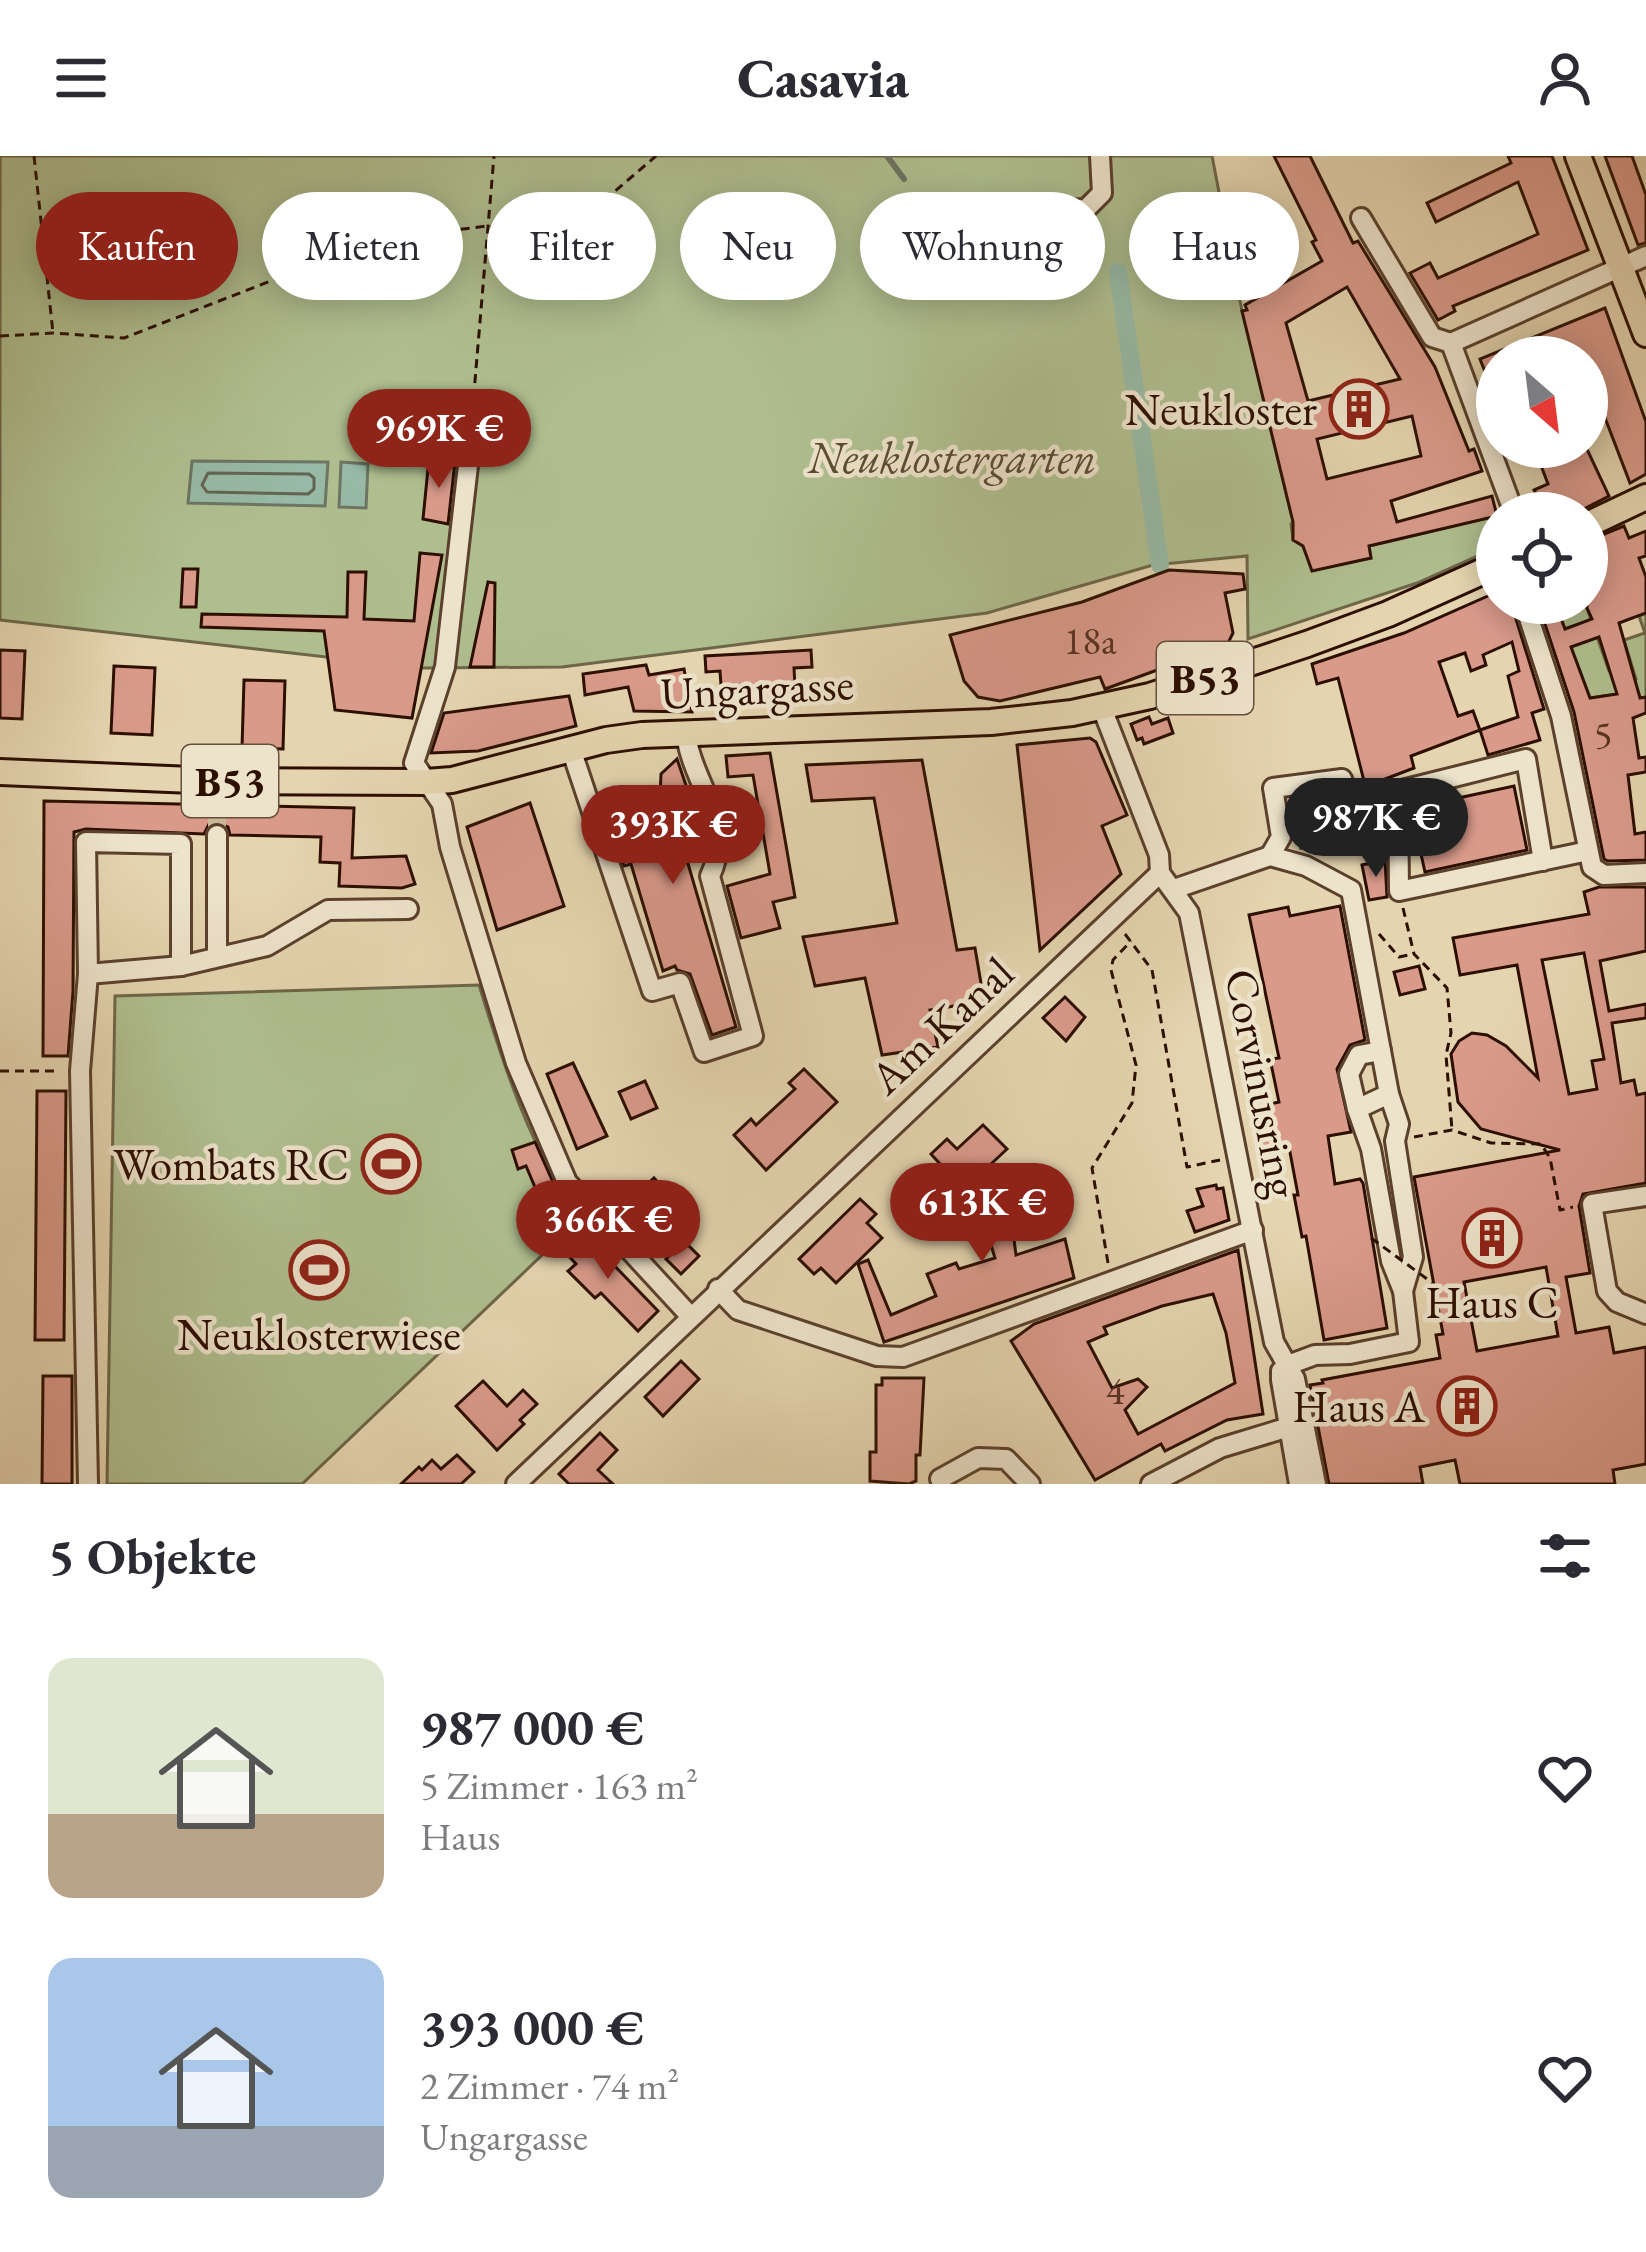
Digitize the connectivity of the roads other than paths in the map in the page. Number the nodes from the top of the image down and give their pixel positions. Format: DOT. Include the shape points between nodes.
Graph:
graph roads {
  1 [pos="1100,156"];
  2 [pos="1578,156"];
  3 [pos="1102,192"];
  4 [pos="1361,218"];
  5 [pos="1646,256"];
  6 [pos="1621,267"];
  7 [pos="1646,334"];
  8 [pos="1451,343"];
  9 [pos="470,448"];
  10 [pos="1506,492"];
  11 [pos="1646,497"];
  12 [pos="1608,514"];
  13 [pos="1476,574"];
  14 [pos="1531,624"];
  15 [pos="1102,707"];
  16 [pos="686,732"];
  17 [pos="571,749"];
  18 [pos="0,772"];
  19 [pos="426,782"];
  20 [pos="1349,798"];
  21 [pos="217,835"];
  22 [pos="1588,851"];
  23 [pos="1270,856"];
  24 [pos="1543,861"];
  25 [pos="1160,873"];
  26 [pos="1646,873"];
  27 [pos="1174,889"];
  28 [pos="408,909"];
  29 [pos="217,957"];
  30 [pos="182,967"];
  31 [pos="88,974"];
  32 [pos="1381,1051"];
  33 [pos="1389,1094"];
  34 [pos="1357,1109"];
  35 [pos="1395,1141"];
  36 [pos="1371,1149"];
  37 [pos="1646,1196"];
  38 [pos="1253,1230"];
  39 [pos="718,1289"];
  40 [pos="1403,1292"];
  41 [pos="1646,1314"];
  42 [pos="691,1317"];
  43 [pos="1298,1363"];
  44 [pos="1289,1427"];
  45 [pos="940,1479"];
  46 [pos="88,1484"];
  47 [pos="516,1484"];
  48 [pos="1030,1484"];
  49 [pos="1151,1484"];
  50 [pos="1299,1484"];
  51 [pos="1316,1484"];
  1 -- 3 [label="street"];
  2 -- 6 [label="main road"];
  4 -- 8 [label="street" via="1432,337"];
  5 -- 6 [label="street"];
  6 -- 7 [label="main road"];
  6 -- 8 [label="street"];
  8 -- 10 [label="street"];
  9 -- 19 [label="street" via="446,668 414,764"];
  11 -- 12 [label="main road"];
  13 -- 15 [label="main road, Ungargasse / B53" via="1307,644"];
  14 -- 22 [label="street" via="1561,716"];
  15 -- 16 [label="main road, Ungargasse / B53" via="991,722"];
  15 -- 25 [label="street, Corvinusring"];
  16 -- 17 [label="main road, Ungargasse / B53"];
  16 -- 17 [label="street" via="688,755 709,792 722,864 710,876 753,1036 704,1052 680,983 652,991 575,785"];
  17 -- 19 [label="main road, Ungargasse / B53"];
  18 -- 19 [label="main road, Ungargasse / B53" via="218,792"];
  19 -- 42 [label="street" via="442,804 516,1064 567,1181"];
  20 -- 23 [label="street" via="1342,779 1273,788 1281,837"];
  21 -- 29 [label="street"];
  22 -- 24 [label="street"];
  22 -- 26 [label="street" via="1604,875"];
  23 -- 27 [label="street"];
  23 -- 32 [label="street" via="1351,890"];
  24 -- 24 [label="street" via="1526,759 1398,791 1400,891"];
  25 -- 27 [label="street, Corvinusring"];
  25 -- 39 [label="street, Am Kanal"];
  27 -- 38 [label="street, Corvinusring" via="1189,913"];
  28 -- 29 [label="street" via="328,910 267,946"];
  29 -- 30 [label="street"];
  30 -- 31 [label="street"];
  30 -- 31 [label="street" via="181,844 86,842"];
  31 -- 46 [label="street" via="80,1071"];
  32 -- 33 [label="street"];
  32 -- 34 [label="street" via="1359,1055 1349,1074"];
  33 -- 34 [label="street"];
  33 -- 35 [label="street" via="1399,1124"];
  34 -- 36 [label="street"];
  35 -- 36 [label="street"];
  35 -- 40 [label="street" via="1414,1256"];
  36 -- 40 [label="street"];
  37 -- 41 [label="street" via="1592,1204 1607,1291"];
  38 -- 39 [label="street" via="903,1357 877,1356 739,1310"];
  38 -- 43 [label="street, Corvinusring" via="1274,1342"];
  39 -- 42 [label="street, Am Kanal"];
  40 -- 43 [label="street" via="1409,1342 1333,1364"];
  42 -- 47 [label="street, Am Kanal"];
  43 -- 44 [label="street, Corvinusring" via="1281,1371"];
  43 -- 51 [label="street"];
  44 -- 49 [label="street" via="1220,1448"];
  44 -- 50 [label="street, Corvinusring"];
  45 -- 48 [label="street" via="978,1458 1006,1459"];
}
